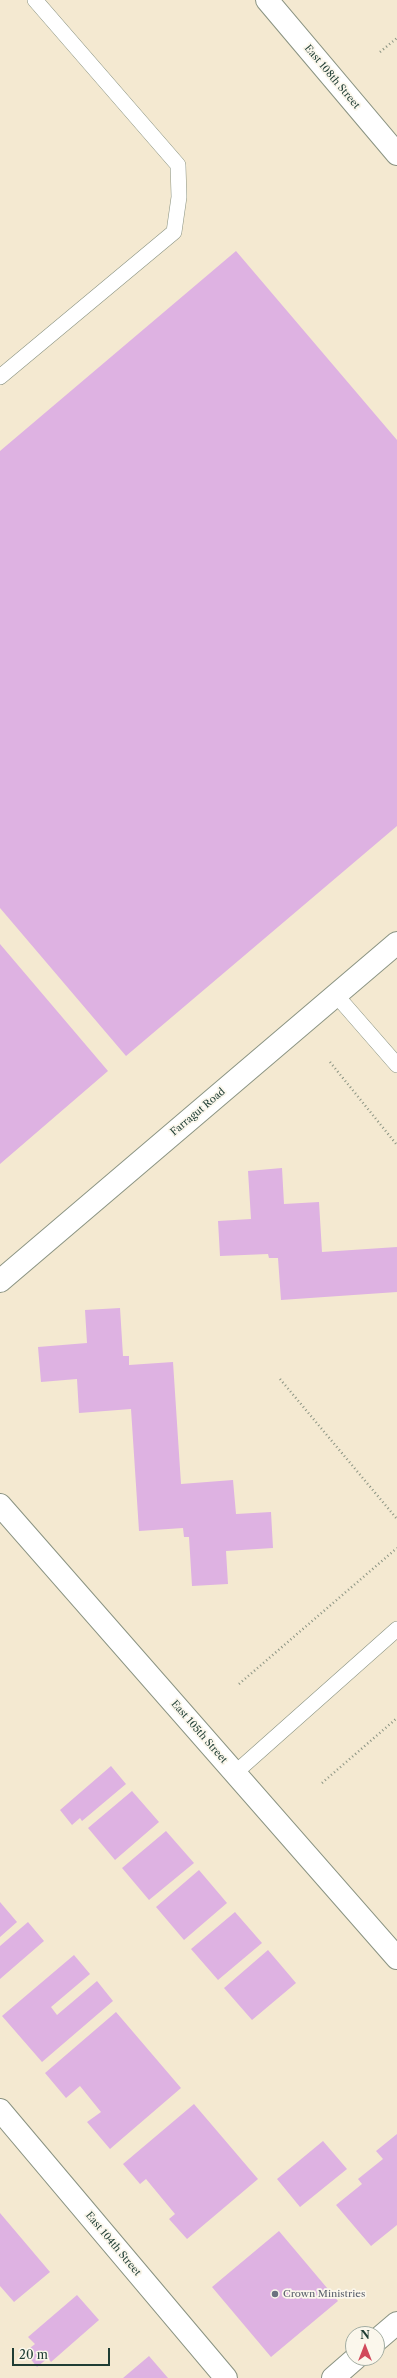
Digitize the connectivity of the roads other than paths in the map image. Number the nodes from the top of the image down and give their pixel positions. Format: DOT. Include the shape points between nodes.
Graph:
graph roads {
  1 [pos="35,0"];
  2 [pos="267,0"];
  3 [pos="397,154"];
  4 [pos="0,377"];
  5 [pos="397,943"];
  6 [pos="336,995"];
  7 [pos="397,1066"];
  8 [pos="0,1282"];
  9 [pos="0,1505"];
  10 [pos="397,1630"];
  11 [pos="235,1773"];
  12 [pos="397,1958"];
  13 [pos="0,2110"];
  14 [pos="397,2323"];
  15 [pos="385,2333"];
  16 [pos="347,2366"];
  17 [pos="226,2378"];
  18 [pos="333,2378"];
  1 -- 4 [label="lane" via="178,165 179,197 174,232"];
  2 -- 3 [label="street, East 108th Street"];
  5 -- 6 [label="street, Farragut Road"];
  6 -- 7 [label="lane"];
  6 -- 8 [label="street, Farragut Road"];
  9 -- 11 [label="street, East 105th Street"];
  10 -- 11 [label="lane"];
  11 -- 12 [label="street, East 105th Street"];
  13 -- 17 [label="street, East 104th Street"];
  14 -- 15 [label="street"];
  16 -- 18 [label="street"];
}
